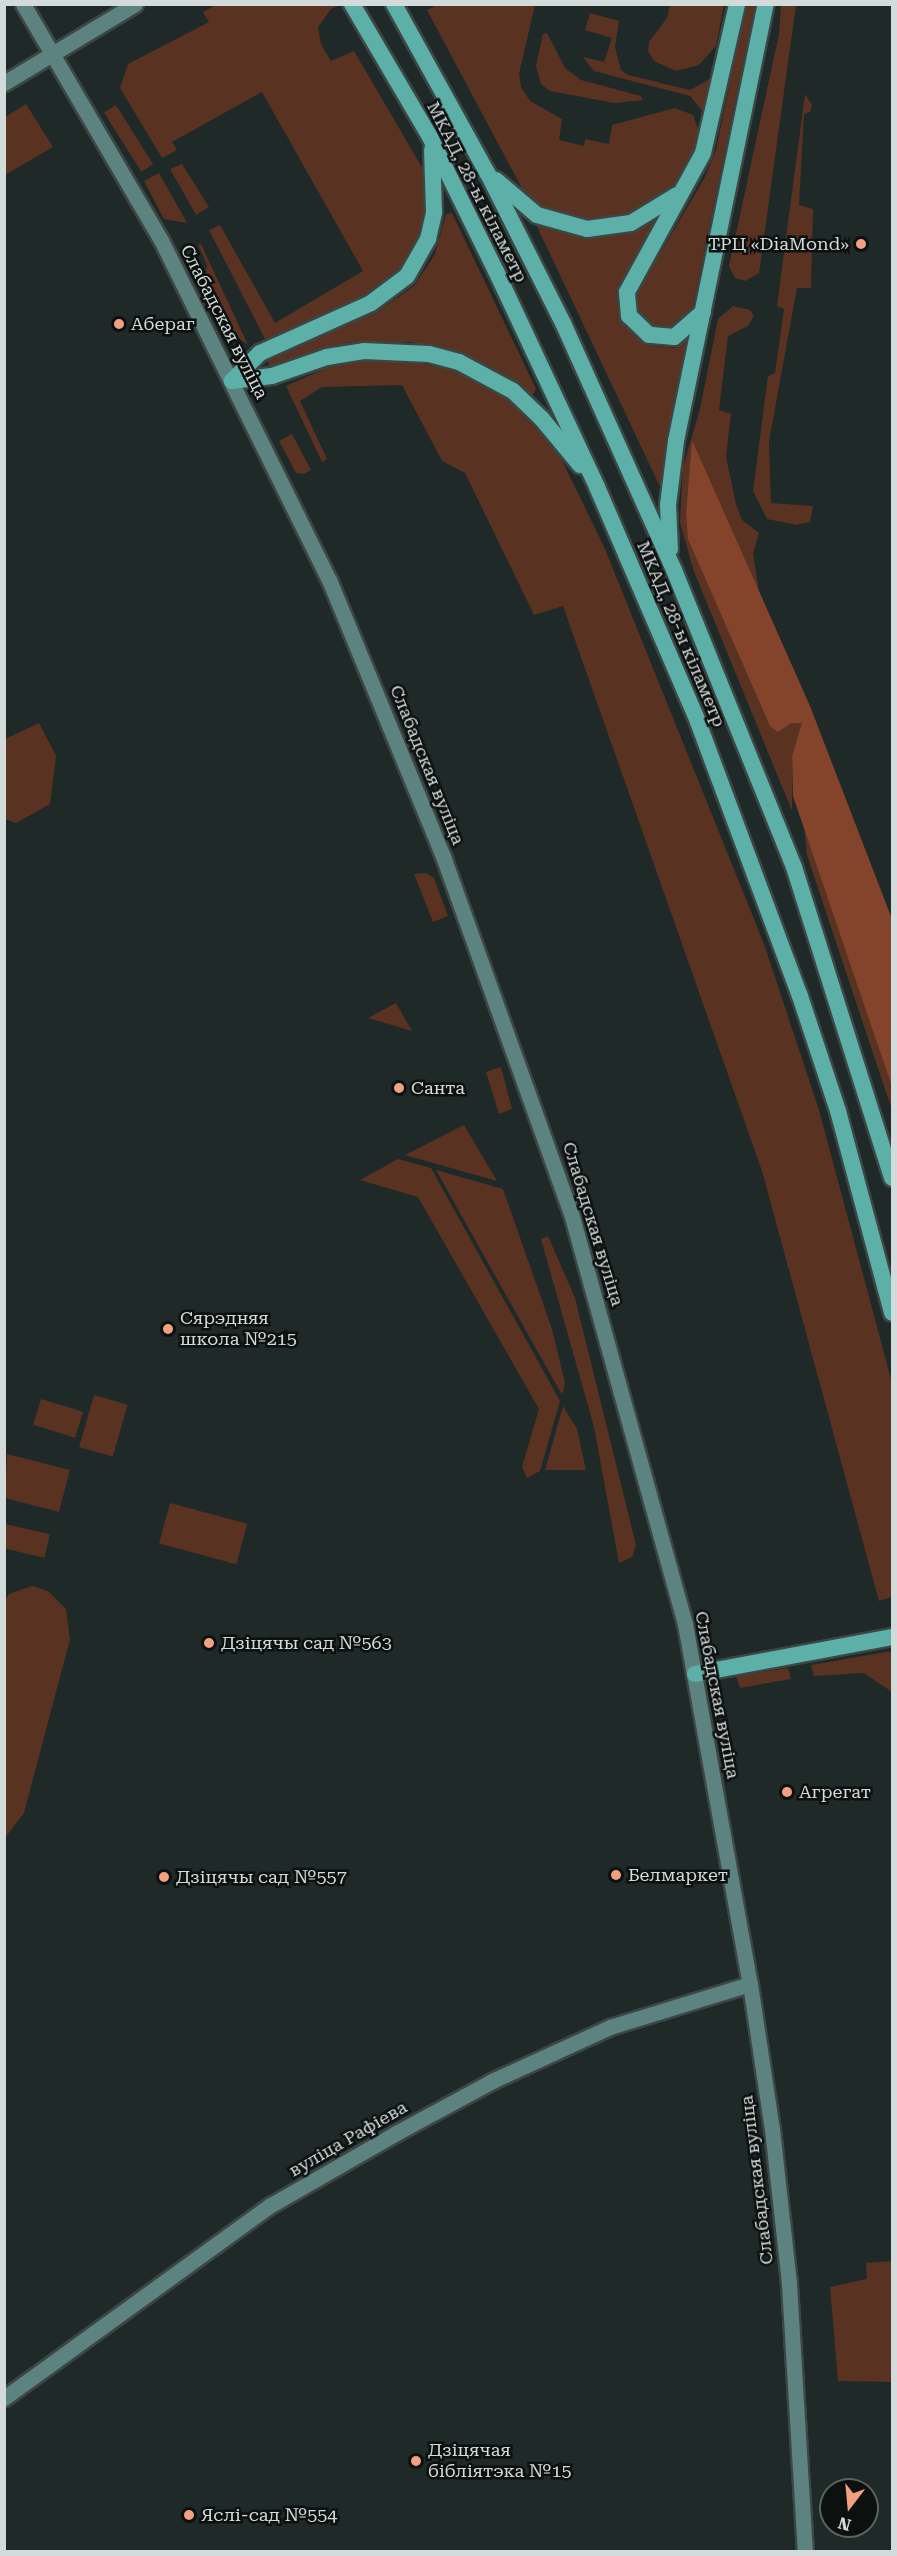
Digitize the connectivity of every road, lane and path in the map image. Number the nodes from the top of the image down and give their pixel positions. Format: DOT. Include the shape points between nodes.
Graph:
graph roads {
  1 [pos="23,4"];
  2 [pos="135,4"];
  3 [pos="394,4"];
  4 [pos="737,4"];
  5 [pos="766,4"];
  6 [pos="356,11"];
  7 [pos="52,53"];
  8 [pos="4,83"];
  9 [pos="430,137"];
  10 [pos="488,174"];
  11 [pos="683,191"];
  12 [pos="703,312"];
  13 [pos="232,381"];
  14 [pos="597,487"];
  15 [pos="674,570"];
  16 [pos="892,1178"];
  17 [pos="892,1313"];
  18 [pos="889,1635"];
  19 [pos="695,1674"];
  20 [pos="750,1984"];
  21 [pos="4,2398"];
  22 [pos="806,2552"];
  1 -- 7 [label="main road, Слабадская вуліца"];
  2 -- 7 [label="main road"];
  3 -- 10 [label="highway, МКАД, 28-ы кіламетр"];
  4 -- 11 [label="highway" via="709,135 694,175"];
  5 -- 12 [label="highway"];
  6 -- 9 [label="highway, МКАД, 28-ы кіламетр"];
  7 -- 8 [label="main road"];
  7 -- 13 [label="main road, Слабадская вуліца" via="161,240"];
  9 -- 13 [label="highway" via="434,212 428,239 407,276 371,303 260,353"];
  9 -- 14 [label="highway, МКАД, 28-ы кіламетр"];
  10 -- 11 [label="highway" via="537,215 587,229 631,222"];
  10 -- 15 [label="highway, МКАД, 28-ы кіламетр" via="578,354"];
  11 -- 12 [label="highway" via="632,280 626,304 637,328 662,338 680,333"];
  12 -- 15 [label="highway" via="676,441 668,505"];
  13 -- 14 [label="highway" via="272,376 327,357 364,351 400,350 459,362 513,392 542,419"];
  13 -- 19 [label="main road, Слабадская вуліца" via="330,582 366,668 444,859 541,1125 648,1479"];
  14 -- 17 [label="highway, МКАД, 28-ы кіламетр" via="698,722 800,996 838,1111"];
  15 -- 16 [label="highway, МКАД, 28-ы кіламетр" via="794,867"];
  18 -- 19 [label="highway"];
  19 -- 20 [label="main road, Слабадская вуліца"];
  20 -- 21 [label="main road, вуліца Рафіева" via="610,2027 484,2085 378,2143 244,2224"];
  20 -- 22 [label="main road, Слабадская вуліца" via="772,2129 789,2284"];
}
